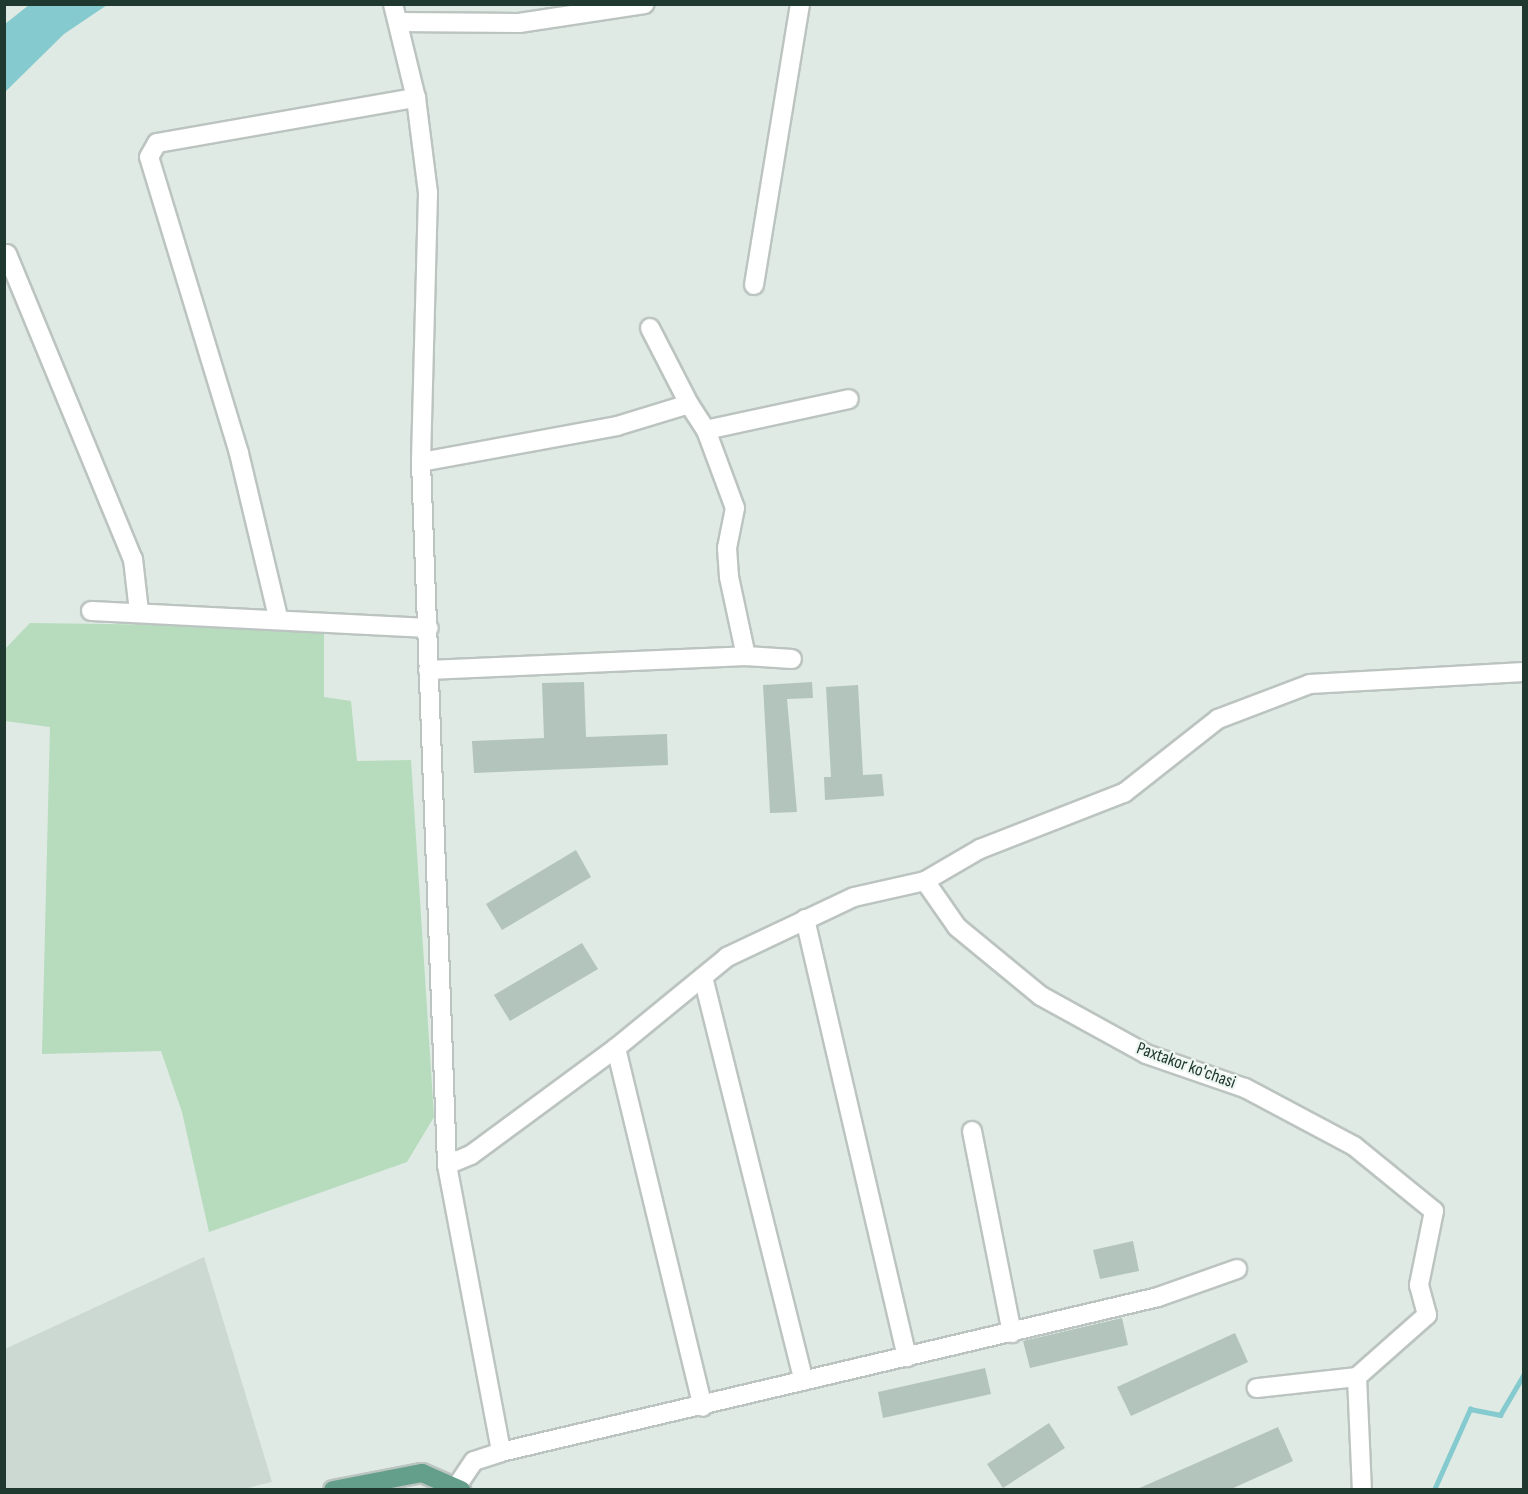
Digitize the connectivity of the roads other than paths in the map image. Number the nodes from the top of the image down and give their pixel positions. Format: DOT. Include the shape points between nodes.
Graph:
graph roads {
  1 [pos="393,4"];
  2 [pos="645,4"];
  3 [pos="800,4"];
  4 [pos="399,22"];
  5 [pos="416,98"];
  6 [pos="7,254"];
  7 [pos="754,285"];
  8 [pos="650,328"];
  9 [pos="849,399"];
  10 [pos="689,404"];
  11 [pos="706,430"];
  12 [pos="421,462"];
  13 [pos="91,611"];
  14 [pos="139,612"];
  15 [pos="278,617"];
  16 [pos="429,628"];
  17 [pos="746,656"];
  18 [pos="792,659"];
  19 [pos="428,670"];
  20 [pos="1524,672"];
  21 [pos="925,881"];
  22 [pos="805,919"];
  23 [pos="703,977"];
  24 [pos="616,1048"];
  25 [pos="972,1131"];
  26 [pos="447,1165"];
  27 [pos="1237,1269"];
  28 [pos="1012,1333"];
  29 [pos="907,1357"];
  30 [pos="1357,1377"];
  31 [pos="804,1381"];
  32 [pos="1257,1388"];
  33 [pos="703,1407"];
  34 [pos="501,1452"];
  35 [pos="459,1488"];
  36 [pos="333,1490"];
  37 [pos="1362,1490"];
  1 -- 4 [label="street"];
  2 -- 4 [label="street" via="519,23"];
  3 -- 7 [label="street"];
  4 -- 5 [label="street"];
  5 -- 12 [label="street" via="428,193"];
  5 -- 15 [label="street" via="157,143 149,156 239,453"];
  6 -- 14 [label="street" via="133,559"];
  8 -- 10 [label="street"];
  9 -- 11 [label="street"];
  10 -- 11 [label="street"];
  10 -- 12 [label="street" via="617,426"];
  11 -- 17 [label="street" via="735,508 727,548 729,578"];
  12 -- 16 [label="street"];
  13 -- 14 [label="street"];
  14 -- 15 [label="street"];
  15 -- 16 [label="street"];
  16 -- 19 [label="street"];
  17 -- 18 [label="street"];
  17 -- 19 [label="street"];
  19 -- 26 [label="street"];
  20 -- 21 [label="street" via="1310,684 1218,719 1124,793 980,849"];
  21 -- 22 [label="street" via="854,897"];
  21 -- 30 [label="street, Paxtakor ko'chasi" via="957,927 1041,996 1146,1054 1245,1088 1344,1141 1434,1211 1419,1285 1427,1315"];
  22 -- 23 [label="street" via="728,957"];
  22 -- 29 [label="street"];
  23 -- 24 [label="street"];
  23 -- 31 [label="street"];
  24 -- 26 [label="street" via="471,1155"];
  24 -- 33 [label="street"];
  25 -- 28 [label="street"];
  26 -- 34 [label="street"];
  27 -- 28 [label="street" via="1158,1297"];
  28 -- 29 [label="street"];
  29 -- 31 [label="street"];
  30 -- 32 [label="street"];
  30 -- 37 [label="street"];
  31 -- 33 [label="street"];
  33 -- 34 [label="street"];
  34 -- 35 [label="street" via="474,1461"];
  35 -- 36 [label="main road" via="422,1473"];
}
